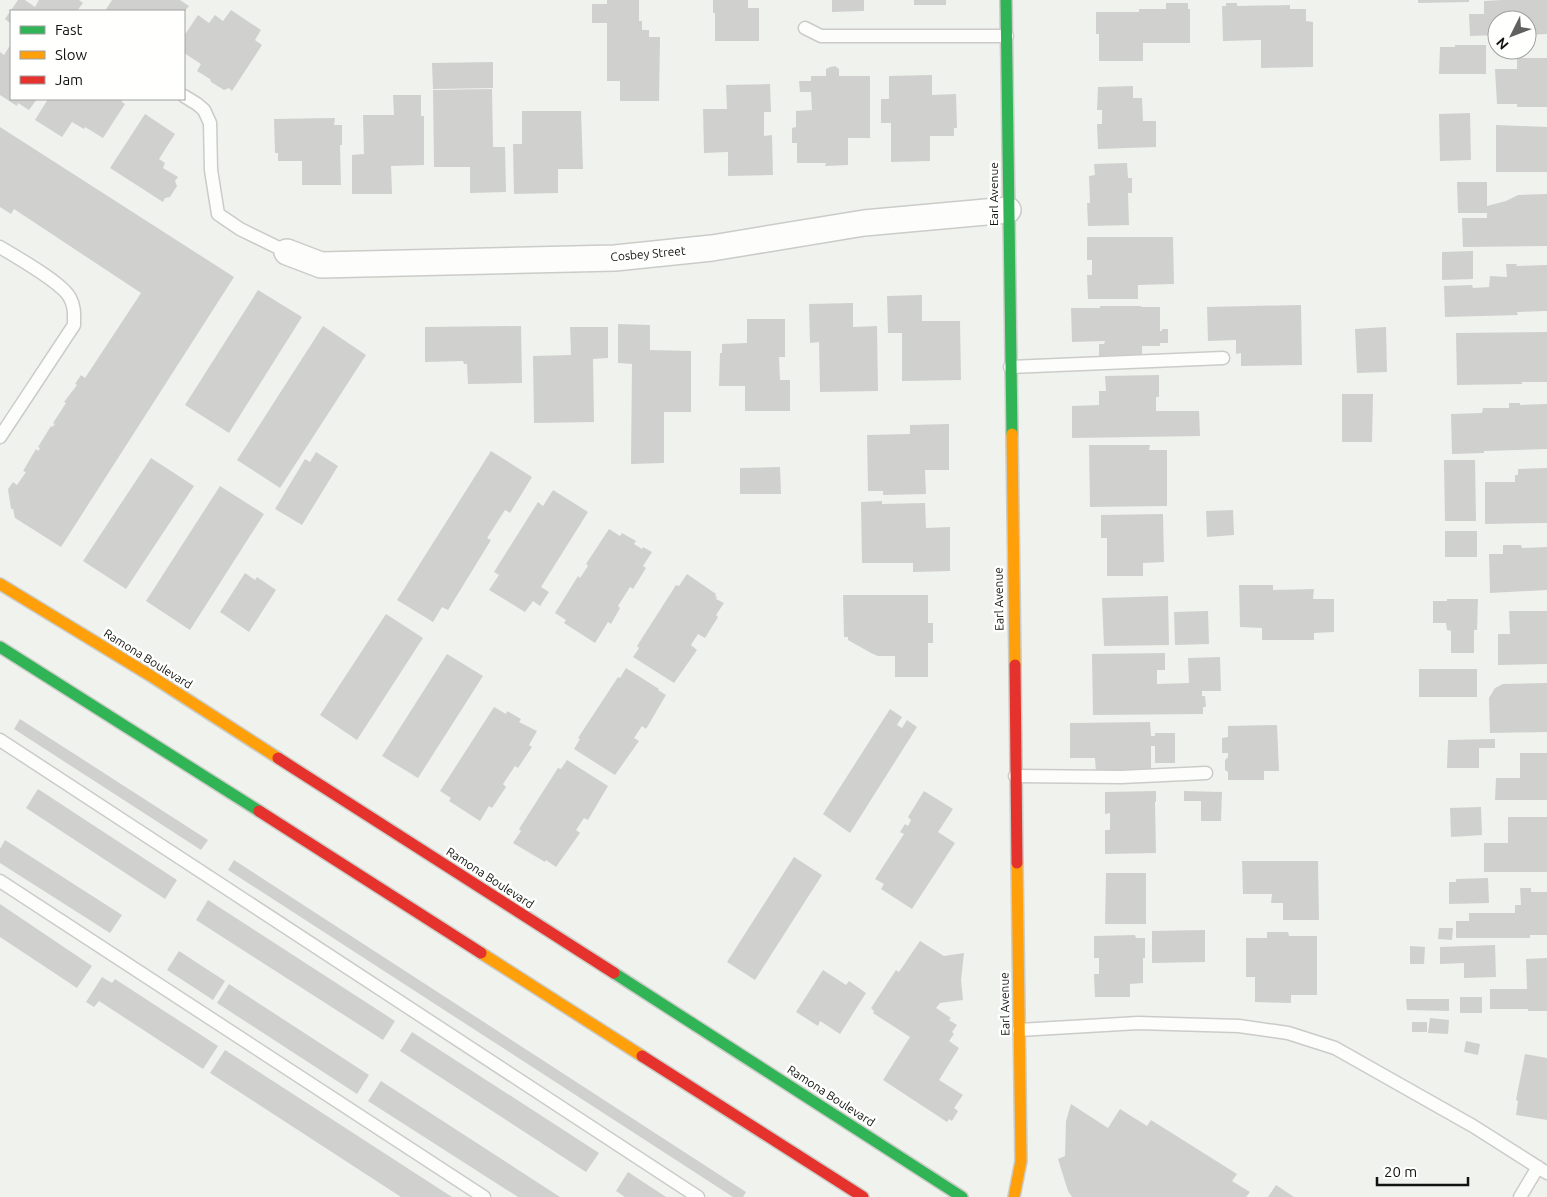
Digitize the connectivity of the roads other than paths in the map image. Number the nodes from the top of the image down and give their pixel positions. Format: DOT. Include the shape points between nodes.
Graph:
graph roads {
  1 [pos="1006,0"];
  2 [pos="804,28"];
  3 [pos="1007,36"];
  4 [pos="185,97"];
  5 [pos="1008,210"];
  6 [pos="1,250"];
  7 [pos="287,252"];
  8 [pos="1223,358"];
  9 [pos="1010,367"];
  10 [pos="0,437"];
  11 [pos="0,584"];
  12 [pos="0,647"];
  13 [pos="0,740"];
  14 [pos="1206,773"];
  15 [pos="1015,776"];
  16 [pos="0,881"];
  17 [pos="1019,1030"];
  18 [pos="1542,1170"];
  19 [pos="484,1197"];
  20 [pos="698,1197"];
  21 [pos="863,1197"];
  22 [pos="962,1197"];
  23 [pos="1014,1197"];
  24 [pos="1520,1197"];
  1 -- 3 [label="main road, Earl Avenue"];
  2 -- 3 [label="lane" via="821,36"];
  3 -- 5 [label="main road, Earl Avenue"];
  4 -- 7 [label="lane" via="204,110 210,124 211,170 218,214 240,229"];
  5 -- 7 [label="street, Cosbey Street" via="864,223 712,248 615,258 322,265"];
  5 -- 9 [label="main road, Earl Avenue"];
  6 -- 10 [label="lane" via="70,295 74,306 74,325"];
  8 -- 9 [label="lane"];
  9 -- 15 [label="main road, Earl Avenue"];
  11 -- 22 [label="main road, Ramona Boulevard" via="151,676"];
  12 -- 21 [label="main road"];
  13 -- 20 [label="lane"];
  14 -- 15 [label="lane" via="1121,777"];
  15 -- 17 [label="main road, Earl Avenue"];
  16 -- 19 [label="lane"];
  17 -- 18 [label="lane" via="1138,1023 1239,1026 1288,1033 1335,1048 1473,1126"];
  17 -- 23 [label="main road, Earl Avenue" via="1021,1162"];
  18 -- 24 [label="lane"];
}
